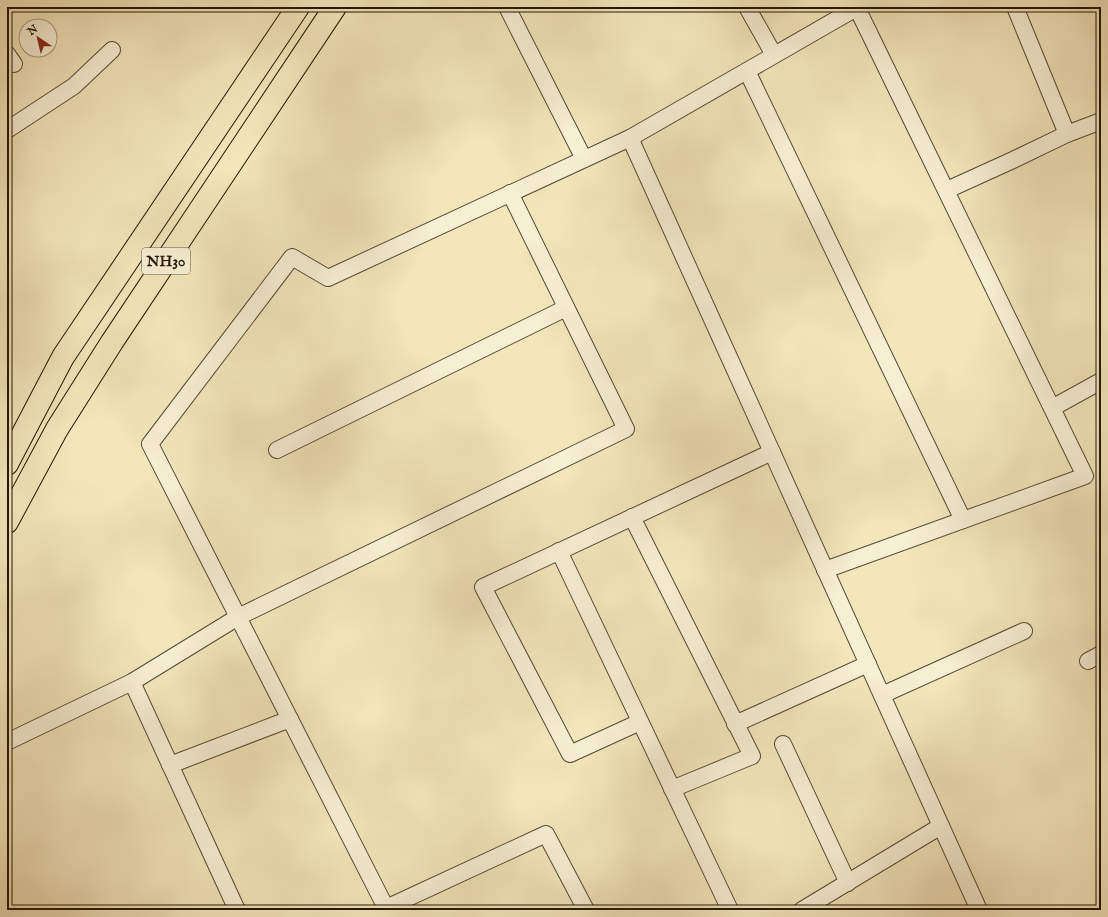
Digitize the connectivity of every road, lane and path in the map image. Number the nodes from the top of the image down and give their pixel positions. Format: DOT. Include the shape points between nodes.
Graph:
graph roads {
  1 [pos="298,7"];
  2 [pos="335,7"];
  3 [pos="507,7"];
  4 [pos="747,7"];
  5 [pos="858,7"];
  6 [pos="1015,7"];
  7 [pos="112,50"];
  8 [pos="774,55"];
  9 [pos="747,71"];
  10 [pos="1101,120"];
  11 [pos="7,130"];
  12 [pos="1067,134"];
  13 [pos="630,138"];
  14 [pos="584,159"];
  15 [pos="947,190"];
  16 [pos="510,194"];
  17 [pos="566,308"];
  18 [pos="1101,381"];
  19 [pos="1052,408"];
  20 [pos="277,450"];
  21 [pos="772,452"];
  22 [pos="7,464"];
  23 [pos="632,517"];
  24 [pos="963,520"];
  25 [pos="7,522"];
  26 [pos="559,551"];
  27 [pos="825,570"];
  28 [pos="238,617"];
  29 [pos="1024,631"];
  30 [pos="868,664"];
  31 [pos="132,682"];
  32 [pos="882,695"];
  33 [pos="290,719"];
  34 [pos="640,722"];
  35 [pos="736,724"];
  36 [pos="7,742"];
  37 [pos="783,744"];
  38 [pos="170,765"];
  39 [pos="672,789"];
  40 [pos="941,826"];
  41 [pos="848,882"];
  42 [pos="384,909"];
  43 [pos="237,910"];
  44 [pos="586,910"];
  45 [pos="730,910"];
  46 [pos="802,910"];
  47 [pos="979,910"];
  1 -- 22 [label="highway, NH30" via="63,357"];
  2 -- 25 [label="highway, NH30" via="112,342 57,430"];
  3 -- 14 [label="street"];
  4 -- 8 [label="street"];
  5 -- 8 [label="street"];
  5 -- 15 [label="street"];
  6 -- 12 [label="street"];
  7 -- 11 [label="street" via="74,86"];
  8 -- 9 [label="street"];
  9 -- 13 [label="street"];
  9 -- 24 [label="street"];
  10 -- 12 [label="street"];
  12 -- 15 [label="street"];
  13 -- 14 [label="street"];
  13 -- 21 [label="street"];
  14 -- 16 [label="street"];
  15 -- 19 [label="street"];
  16 -- 17 [label="street"];
  16 -- 28 [label="street" via="328,278 292,257 150,444"];
  17 -- 20 [label="street"];
  17 -- 28 [label="street" via="626,428"];
  18 -- 19 [label="street"];
  19 -- 24 [label="street" via="1085,476"];
  21 -- 23 [label="street"];
  21 -- 27 [label="street"];
  23 -- 26 [label="street"];
  23 -- 35 [label="street"];
  24 -- 27 [label="street"];
  26 -- 34 [label="street"];
  26 -- 34 [label="street" via="483,587 570,754"];
  27 -- 30 [label="street"];
  28 -- 31 [label="street"];
  28 -- 33 [label="street"];
  29 -- 32 [label="street"];
  30 -- 32 [label="street"];
  30 -- 35 [label="street"];
  31 -- 36 [label="street"];
  31 -- 38 [label="street"];
  32 -- 40 [label="street"];
  33 -- 38 [label="street"];
  33 -- 42 [label="street"];
  34 -- 39 [label="street"];
  35 -- 39 [label="street" via="752,756"];
  37 -- 41 [label="street"];
  38 -- 43 [label="street"];
  39 -- 45 [label="street"];
  40 -- 41 [label="street"];
  40 -- 47 [label="street"];
  41 -- 46 [label="street"];
  42 -- 44 [label="street" via="546,834"];
}
